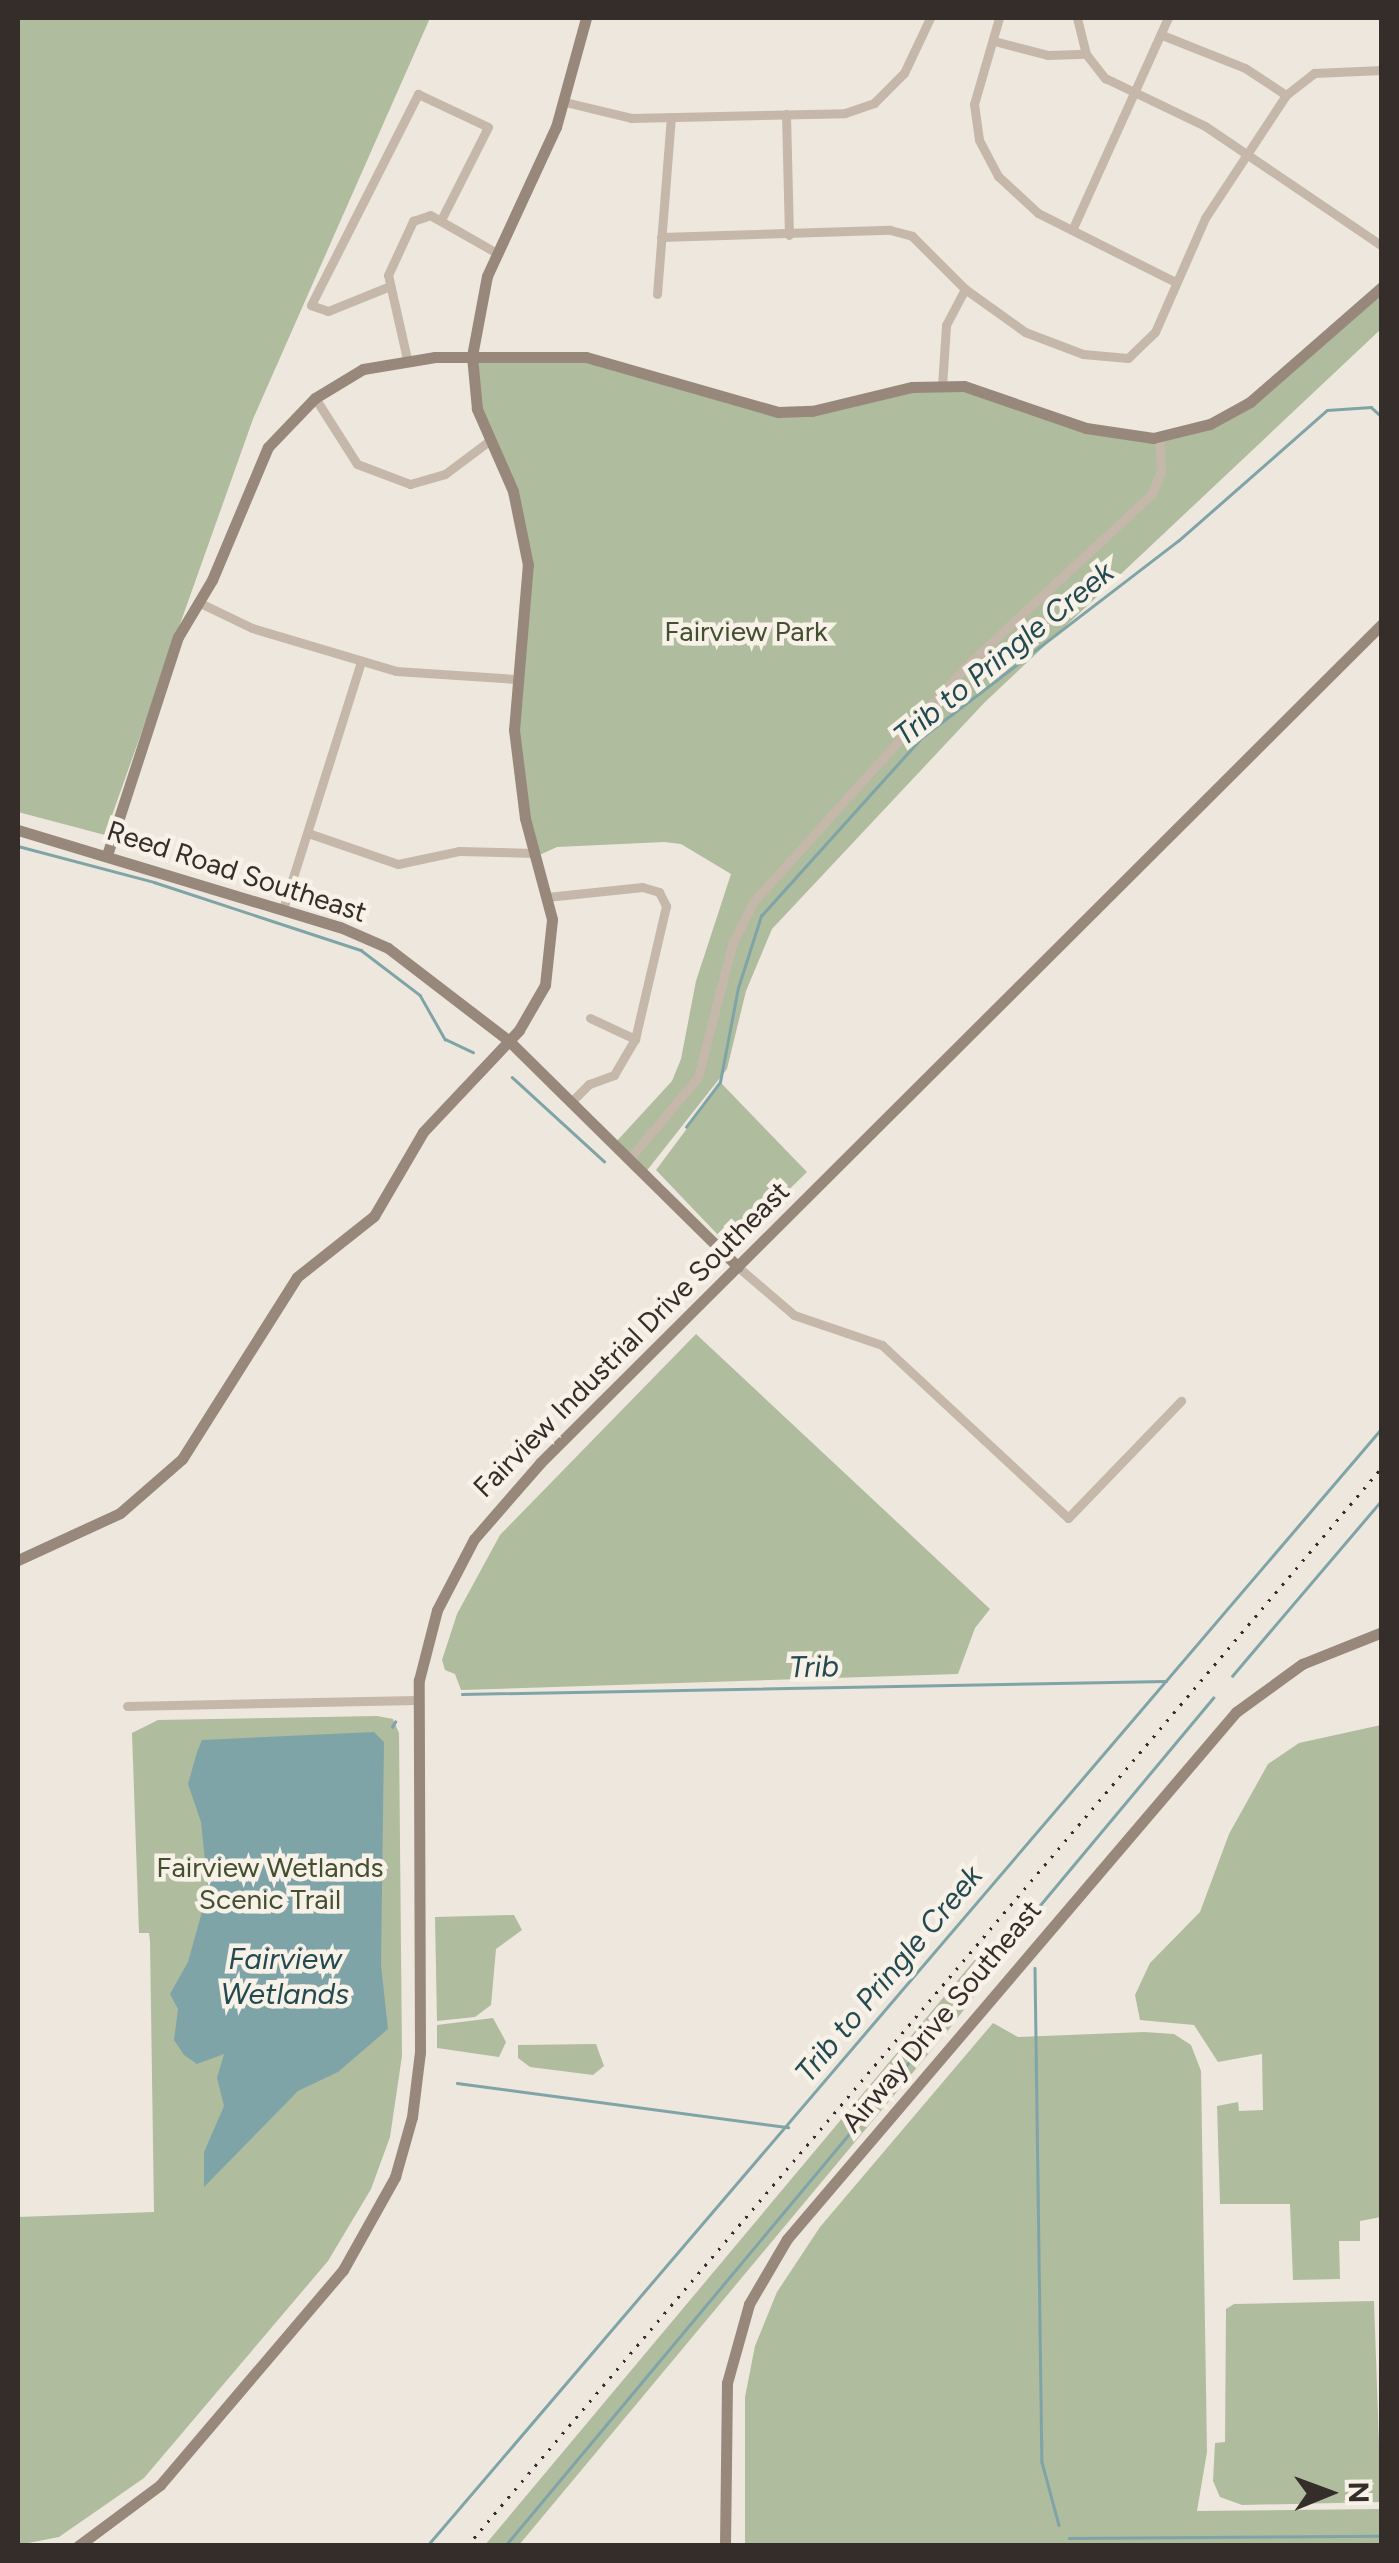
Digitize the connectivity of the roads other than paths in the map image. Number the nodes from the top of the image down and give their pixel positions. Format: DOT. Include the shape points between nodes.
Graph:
graph roads {
  1 [pos="586,18"];
  2 [pos="930,18"];
  3 [pos="999,18"];
  4 [pos="1077,18"];
  5 [pos="1165,26"];
  6 [pos="994,42"];
  7 [pos="1086,54"];
  8 [pos="1382,70"];
  9 [pos="1286,95"];
  10 [pos="1134,96"];
  11 [pos="565,102"];
  12 [pos="786,114"];
  13 [pos="671,118"];
  14 [pos="1244,155"];
  15 [pos="441,220"];
  16 [pos="1073,228"];
  17 [pos="789,235"];
  18 [pos="661,237"];
  19 [pos="1382,246"];
  20 [pos="495,252"];
  21 [pos="1173,282"];
  22 [pos="390,286"];
  23 [pos="1382,287"];
  24 [pos="965,289"];
  25 [pos="657,294"];
  26 [pos="472,356"];
  27 [pos="407,360"];
  28 [pos="942,386"];
  29 [pos="315,398"];
  30 [pos="1160,437"];
  31 [pos="489,441"];
  32 [pos="198,602"];
  33 [pos="1382,624"];
  34 [pos="362,662"];
  35 [pos="515,679"];
  36 [pos="18,830"];
  37 [pos="308,833"];
  38 [pos="534,854"];
  39 [pos="107,855"];
  40 [pos="547,897"];
  41 [pos="283,910"];
  42 [pos="590,1018"];
  43 [pos="635,1038"];
  44 [pos="508,1040"];
  45 [pos="572,1101"];
  46 [pos="630,1158"];
  47 [pos="738,1267"];
  48 [pos="1181,1401"];
  49 [pos="18,1560"];
  50 [pos="1382,1632"];
  51 [pos="417,1700"];
  52 [pos="127,1706"];
  53 [pos="78,2546"];
  54 [pos="724,2546"];
  1 -- 11 [label="street"];
  2 -- 12 [label="street" via="912,61 874,103 845,113"];
  3 -- 6 [label="street"];
  4 -- 7 [label="street"];
  5 -- 9 [label="street"];
  5 -- 10 [label="street"];
  6 -- 7 [label="street" via="1048,55"];
  6 -- 16 [label="street" via="974,104 986,157 1022,203"];
  7 -- 10 [label="street" via="1105,78"];
  8 -- 9 [label="street" via="1314,73"];
  9 -- 14 [label="street"];
  10 -- 14 [label="street" via="1204,126"];
  10 -- 16 [label="street"];
  11 -- 13 [label="street" via="615,116"];
  11 -- 20 [label="street"];
  12 -- 13 [label="street"];
  12 -- 17 [label="street"];
  13 -- 18 [label="street"];
  14 -- 19 [label="street"];
  14 -- 21 [label="street"];
  15 -- 20 [label="street"];
  15 -- 22 [label="street" via="413,221 388,268"];
  15 -- 22 [label="street" via="488,127 418,94 311,305 328,311"];
  16 -- 21 [label="street"];
  17 -- 18 [label="street"];
  17 -- 24 [label="street" via="863,228 912,236"];
  18 -- 25 [label="street"];
  20 -- 26 [label="street"];
  21 -- 24 [label="street" via="1154,332 1128,358 1112,360 1053,346"];
  22 -- 27 [label="street"];
  23 -- 30 [label="street" via="1250,402 1210,424"];
  24 -- 28 [label="street" via="946,325"];
  26 -- 27 [label="street"];
  26 -- 28 [label="street" via="622,364 778,412 812,412"];
  26 -- 31 [label="street" via="477,408"];
  27 -- 29 [label="street" via="363,369"];
  28 -- 30 [label="street" via="984,390 1086,428"];
  29 -- 31 [label="street" via="357,464 410,484 446,474"];
  29 -- 32 [label="street" via="268,448"];
  30 -- 46 [label="street" via="1161,470 1152,494 965,667 764,887 737,930 698,1077"];
  31 -- 35 [label="street" via="513,491 528,565"];
  32 -- 34 [label="street" via="252,628"];
  32 -- 39 [label="street" via="162,681"];
  33 -- 47 [label="street, Fairview Industrial Drive Southeast"];
  34 -- 35 [label="street" via="454,678"];
  34 -- 37 [label="street"];
  35 -- 38 [label="street" via="518,773"];
  36 -- 39 [label="street, Reed Road Southeast"];
  37 -- 38 [label="street" via="398,864 460,852"];
  37 -- 41 [label="street"];
  38 -- 40 [label="street"];
  39 -- 41 [label="street, Reed Road Southeast"];
  40 -- 43 [label="street" via="606,887 653,889 662,896 666,911"];
  40 -- 44 [label="street" via="553,934 549,973 531,1013"];
  41 -- 44 [label="street, Reed Road Southeast" via="388,948"];
  42 -- 43 [label="street"];
  43 -- 45 [label="street" via="614,1075 588,1084"];
  44 -- 45 [label="street, Reed Road Southeast"];
  44 -- 49 [label="street" via="423,1132 374,1216 297,1277 203,1432 165,1477 97,1527"];
  45 -- 46 [label="street, Reed Road Southeast"];
  46 -- 47 [label="street, Reed Road Southeast"];
  47 -- 48 [label="street" via="794,1315 882,1345 1068,1518"];
  47 -- 51 [label="street, Fairview Industrial Drive Southeast" via="484,1524 437,1610"];
  50 -- 54 [label="street, Airway Drive Southeast" via="1302,1664 1236,1712 787,2239 749,2304 726,2383"];
  51 -- 52 [label="street"];
  51 -- 53 [label="street, Fairview Industrial Drive Southeast" via="420,2052 395,2177 343,2270 172,2470 124,2518"];
}
